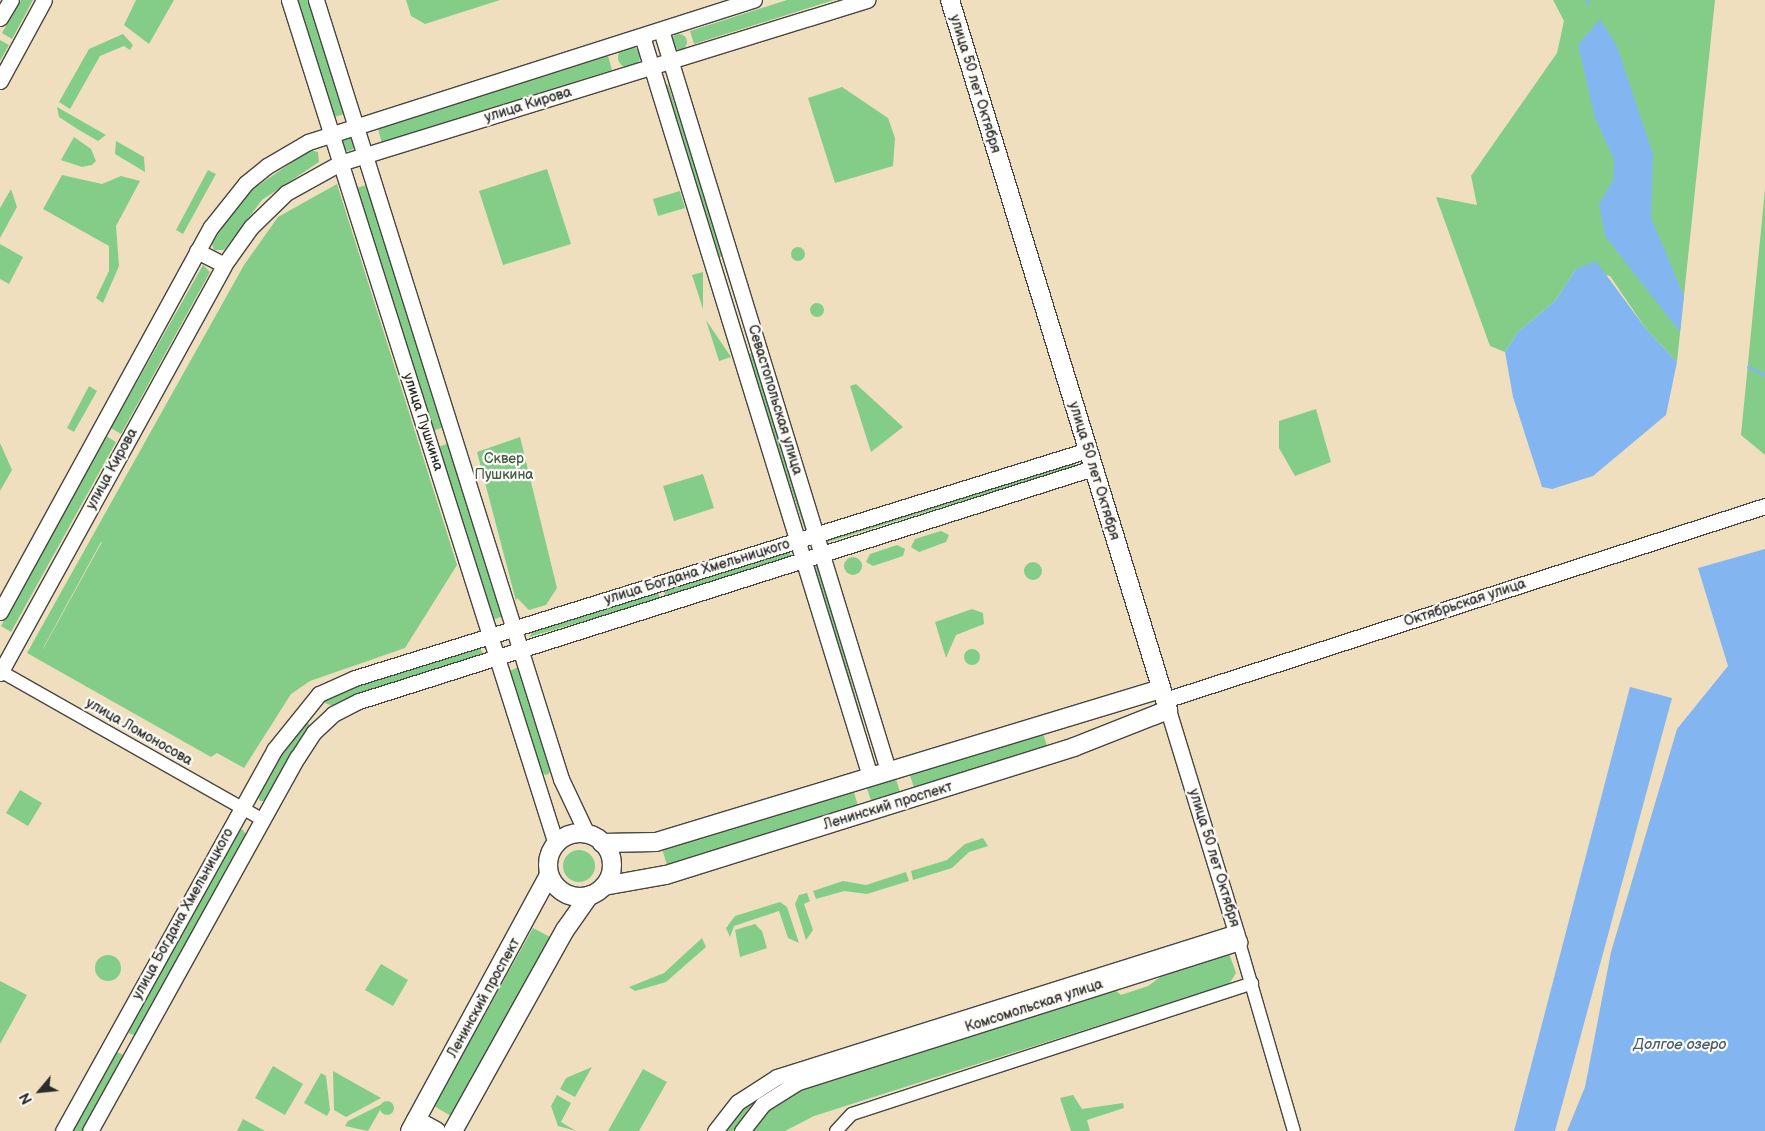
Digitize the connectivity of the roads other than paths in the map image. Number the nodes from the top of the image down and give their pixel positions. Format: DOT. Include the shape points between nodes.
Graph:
graph roads {
  1 [pos="44,0"];
  2 [pos="288,0"];
  3 [pos="316,0"];
  4 [pos="754,0"];
  5 [pos="867,0"];
  6 [pos="950,0"];
  7 [pos="662,30"];
  8 [pos="642,36"];
  9 [pos="671,60"];
  10 [pos="651,66"];
  11 [pos="0,81"];
  12 [pos="356,127"];
  13 [pos="331,135"];
  14 [pos="365,155"];
  15 [pos="340,163"];
  16 [pos="197,251"];
  17 [pos="732,259"];
  18 [pos="712,264"];
  19 [pos="224,265"];
  20 [pos="757,343"];
  21 [pos="738,349"];
  22 [pos="1088,450"];
  23 [pos="1094,468"];
  24 [pos="1765,506"];
  25 [pos="816,535"];
  26 [pos="798,541"];
  27 [pos="822,554"];
  28 [pos="804,560"];
  29 [pos="0,612"];
  30 [pos="514,629"];
  31 [pos="491,636"];
  32 [pos="521,650"];
  33 [pos="498,657"];
  34 [pos="0,672"];
  35 [pos="1165,700"];
  36 [pos="309,702"];
  37 [pos="324,720"];
  38 [pos="888,770"];
  39 [pos="870,776"];
  40 [pos="242,808"];
  41 [pos="263,820"];
  42 [pos="587,834"];
  43 [pos="602,843"];
  44 [pos="556,844"];
  45 [pos="549,875"];
  46 [pos="596,891"];
  47 [pos="1238,937"];
  48 [pos="1252,983"];
  49 [pos="893,1045"];
  50 [pos="413,1126"];
  51 [pos="63,1131"];
  52 [pos="90,1131"];
  53 [pos="436,1131"];
  54 [pos="453,1131"];
  55 [pos="715,1131"];
  56 [pos="742,1131"];
  57 [pos="836,1131"];
  58 [pos="1294,1131"];
  1 -- 11 [label="street"];
  2 -- 13 [label="street, улица Пушкина"];
  3 -- 12 [label="street, улица Пушкина"];
  4 -- 7 [label="street"];
  5 -- 9 [label="street, улица Кирова"];
  6 -- 22 [label="main road, улица 50 лет Октября"];
  7 -- 8 [label="street"];
  7 -- 9 [label="street, Севастопольская улица"];
  8 -- 10 [label="street, Севастопольская улица"];
  8 -- 12 [label="street"];
  9 -- 10 [label="street, улица Кирова"];
  9 -- 17 [label="street, Севастопольская улица"];
  10 -- 14 [label="street, улица Кирова"];
  10 -- 18 [label="street, Севастопольская улица"];
  12 -- 13 [label="street"];
  12 -- 14 [label="street, улица Пушкина"];
  13 -- 15 [label="street, улица Пушкина"];
  13 -- 16 [label="street" via="293,150 246,183"];
  14 -- 15 [label="street, улица Кирова"];
  14 -- 30 [label="street, улица Пушкина"];
  15 -- 19 [label="street, улица Кирова" via="286,193 267,209"];
  15 -- 31 [label="street, улица Пушкина"];
  16 -- 19 [label="street"];
  16 -- 29 [label="street"];
  17 -- 18 [label="street"];
  17 -- 20 [label="street, Севастопольская улица"];
  18 -- 21 [label="street, Севастопольская улица"];
  19 -- 34 [label="street, улица Кирова"];
  20 -- 21 [label="street"];
  20 -- 25 [label="street, Севастопольская улица"];
  21 -- 26 [label="street, Севастопольская улица"];
  22 -- 23 [label="main road, улица 50 лет Октября"];
  22 -- 25 [label="street, улица Богдана Хмельницкого"];
  23 -- 27 [label="street, улица Богдана Хмельницкого"];
  23 -- 35 [label="main road, улица 50 лет Октября"];
  24 -- 35 [label="street, Октябрьская улица"];
  25 -- 26 [label="street, улица Богдана Хмельницкого"];
  25 -- 27 [label="street, Севастопольская улица"];
  26 -- 28 [label="street, Севастопольская улица"];
  26 -- 30 [label="street, улица Богдана Хмельницкого"];
  27 -- 28 [label="street, улица Богдана Хмельницкого"];
  27 -- 38 [label="street, Севастопольская улица"];
  28 -- 32 [label="street, улица Богдана Хмельницкого"];
  28 -- 39 [label="street, Севастопольская улица"];
  30 -- 31 [label="street, улица Богдана Хмельницкого"];
  30 -- 32 [label="street, улица Пушкина"];
  31 -- 33 [label="street, улица Пушкина"];
  31 -- 36 [label="street, улица Богдана Хмельницкого" via="355,678"];
  32 -- 33 [label="street, улица Богдана Хмельницкого"];
  32 -- 42 [label="street, улица Пушкина" via="570,806"];
  33 -- 37 [label="street, улица Богдана Хмельницкого" via="359,701"];
  33 -- 44 [label="street, улица Пушкина"];
  34 -- 40 [label="street, улица Ломоносова"];
  35 -- 38 [label="main road"];
  35 -- 46 [label="main road, Ленинский проспект" via="1074,747 666,875"];
  35 -- 47 [label="street, улица 50 лет Октября"];
  36 -- 37 [label="street"];
  36 -- 40 [label="street, улица Богдана Хмельницкого" via="274,750"];
  37 -- 41 [label="street, улица Богдана Хмельницкого"];
  38 -- 39 [label="main road"];
  39 -- 43 [label="main road" via="656,842"];
  40 -- 41 [label="street, улица Ломоносова"];
  40 -- 51 [label="street, улица Богдана Хмельницкого"];
  41 -- 52 [label="street, улица Богдана Хмельницкого"];
  42 -- 43 [label="main road"];
  42 -- 44 [label="main road" via="570,835"];
  43 -- 46 [label="main road" via="612,864"];
  44 -- 45 [label="main road" via="548,859"];
  45 -- 46 [label="main road" via="565,893"];
  45 -- 50 [label="main road, Ленинский проспект"];
  46 -- 54 [label="main road" via="565,930"];
  47 -- 48 [label="street"];
  47 -- 49 [label="street, Комсомольская улица"];
  48 -- 57 [label="street" via="852,1114"];
  48 -- 58 [label="street"];
  49 -- 55 [label="street, Комсомольская улица" via="760,1086 738,1102"];
  49 -- 56 [label="street, Комсомольская улица" via="791,1086 763,1104"];
  50 -- 53 [label="main road, Ленинский проспект"];
}
